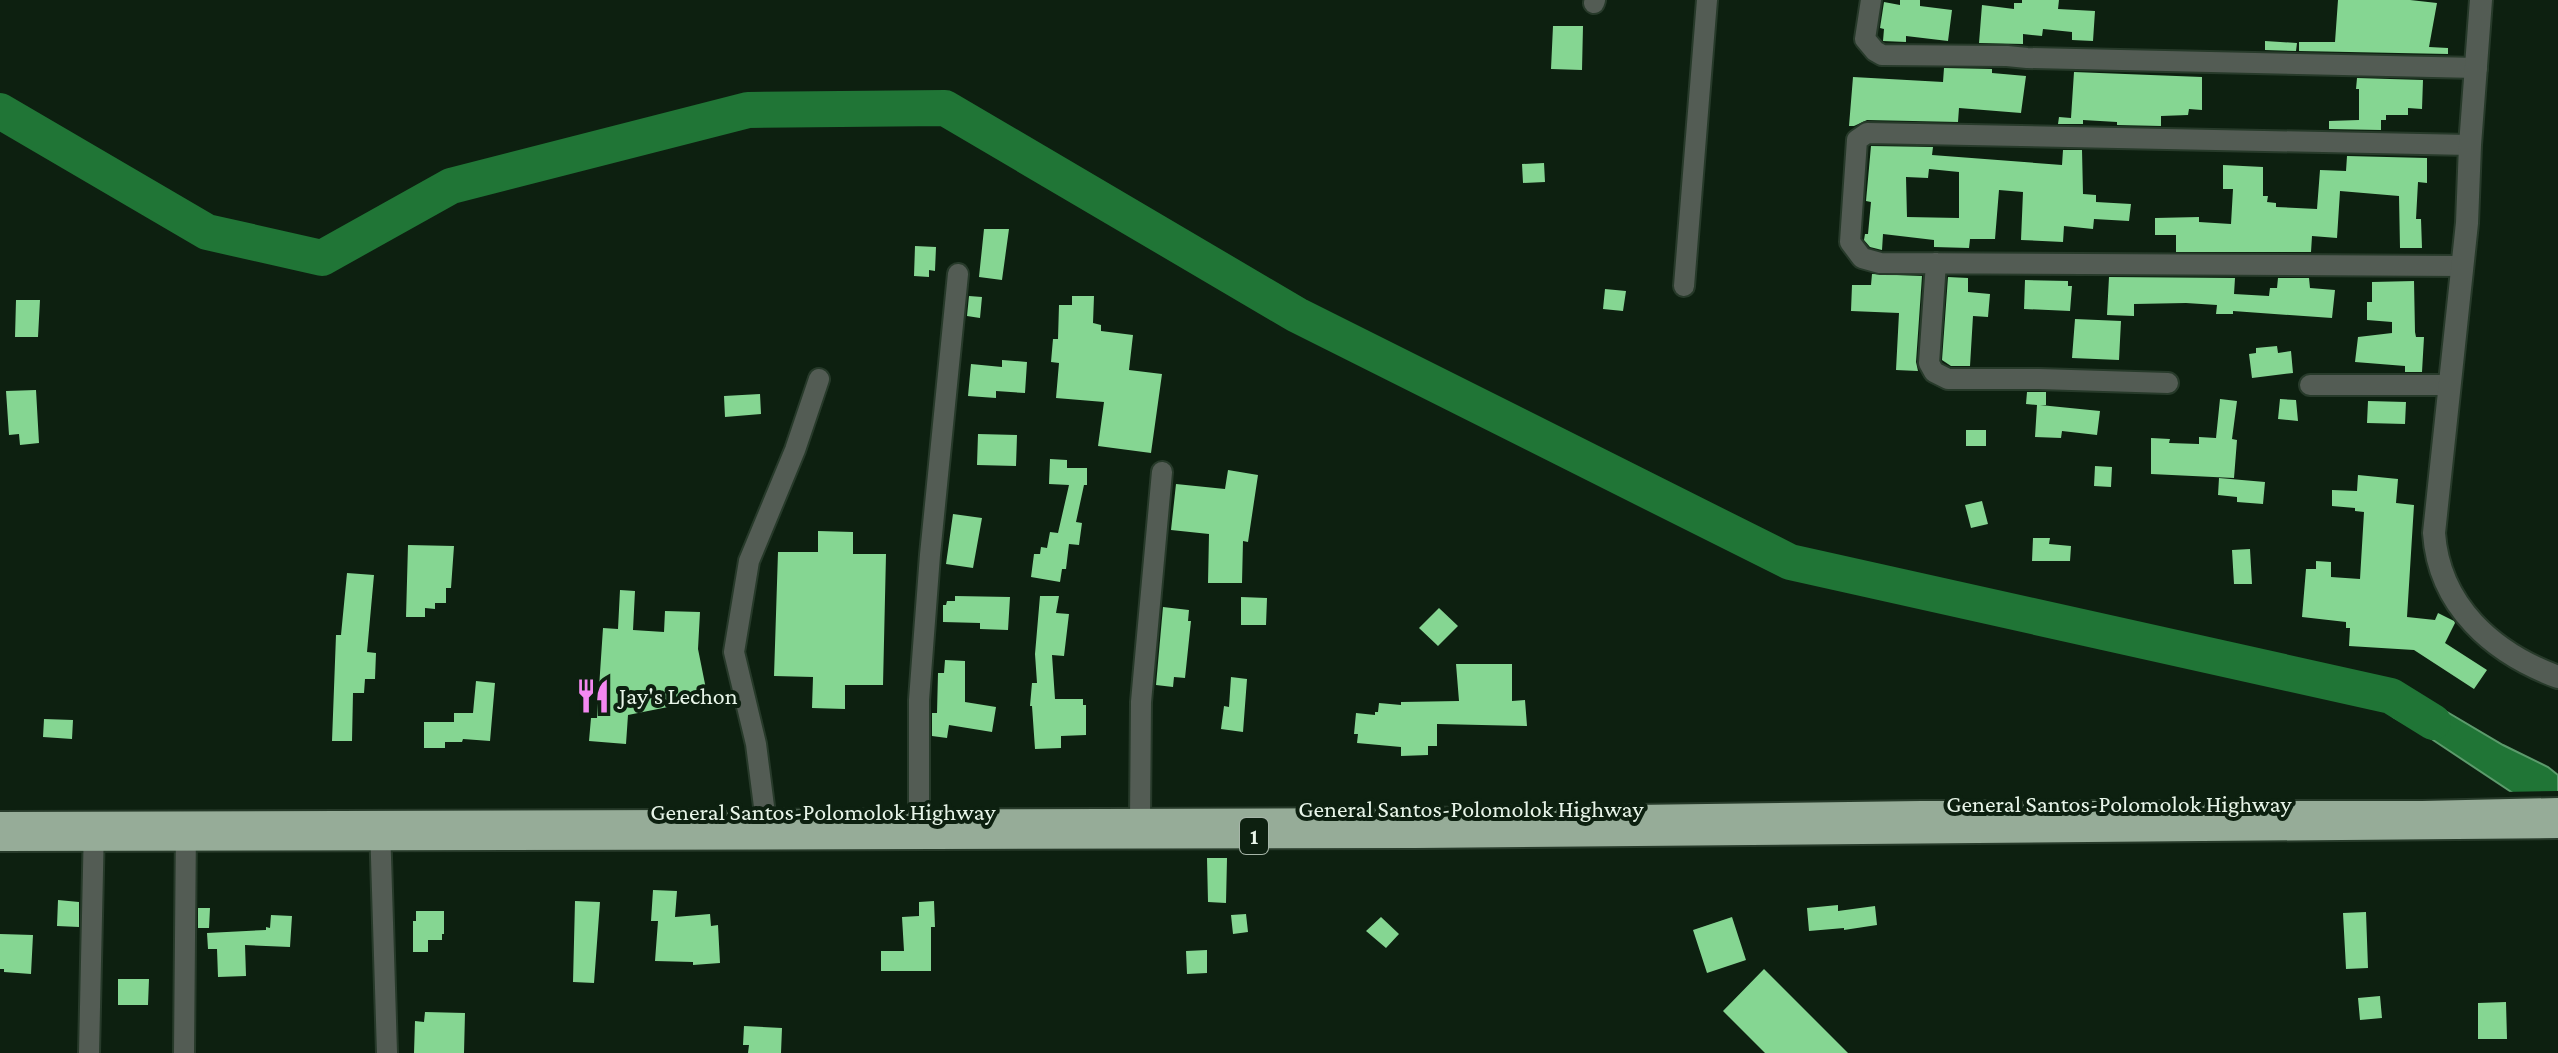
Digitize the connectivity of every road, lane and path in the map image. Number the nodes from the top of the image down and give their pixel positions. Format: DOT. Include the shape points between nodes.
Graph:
graph roads {
  1 [pos="1707,0"];
  2 [pos="1871,0"];
  3 [pos="2481,0"];
  4 [pos="2477,68"];
  5 [pos="2470,145"];
  6 [pos="1936,263"];
  7 [pos="2461,266"];
  8 [pos="958,274"];
  9 [pos="1684,286"];
  10 [pos="819,379"];
  11 [pos="2168,383"];
  12 [pos="2310,385"];
  13 [pos="2449,385"];
  14 [pos="1162,472"];
  15 [pos="2558,677"];
  16 [pos="2558,809"];
  17 [pos="1140,820"];
  18 [pos="919,821"];
  19 [pos="766,822"];
  20 [pos="0,823"];
  21 [pos="2558,827"];
  22 [pos="380,830"];
  23 [pos="186,831"];
  24 [pos="94,832"];
  25 [pos="0,840"];
  26 [pos="89,1053"];
  27 [pos="184,1053"];
  28 [pos="387,1053"];
  1 -- 9 [label="street"];
  2 -- 4 [label="street" via="1865,39 1882,55"];
  3 -- 4 [label="street"];
  4 -- 5 [label="street"];
  5 -- 6 [label="street" via="1863,134 1857,140 1851,246 1862,258 1880,263"];
  5 -- 7 [label="street"];
  6 -- 7 [label="street"];
  6 -- 11 [label="street" via="1929,363 1939,376"];
  7 -- 13 [label="street"];
  8 -- 18 [label="street" via="919,700"];
  10 -- 19 [label="street" via="749,561 734,652 756,744"];
  12 -- 13 [label="street"];
  13 -- 15 [label="street" via="2436,553 2454,599 2483,635 2529,666"];
  14 -- 17 [label="street" via="1141,702"];
  16 -- 17 [label="highway, 1"];
  17 -- 18 [label="highway, 1"];
  18 -- 19 [label="highway, 1"];
  19 -- 22 [label="highway, 1"];
  20 -- 24 [label="highway, 1"];
  21 -- 22 [label="highway, General Santos-Polomolok Highway / 1" via="1416,837"];
  22 -- 23 [label="highway, 1"];
  22 -- 28 [label="street"];
  23 -- 24 [label="highway, 1"];
  23 -- 27 [label="street"];
  24 -- 25 [label="highway, 1"];
  24 -- 26 [label="street"];
}
